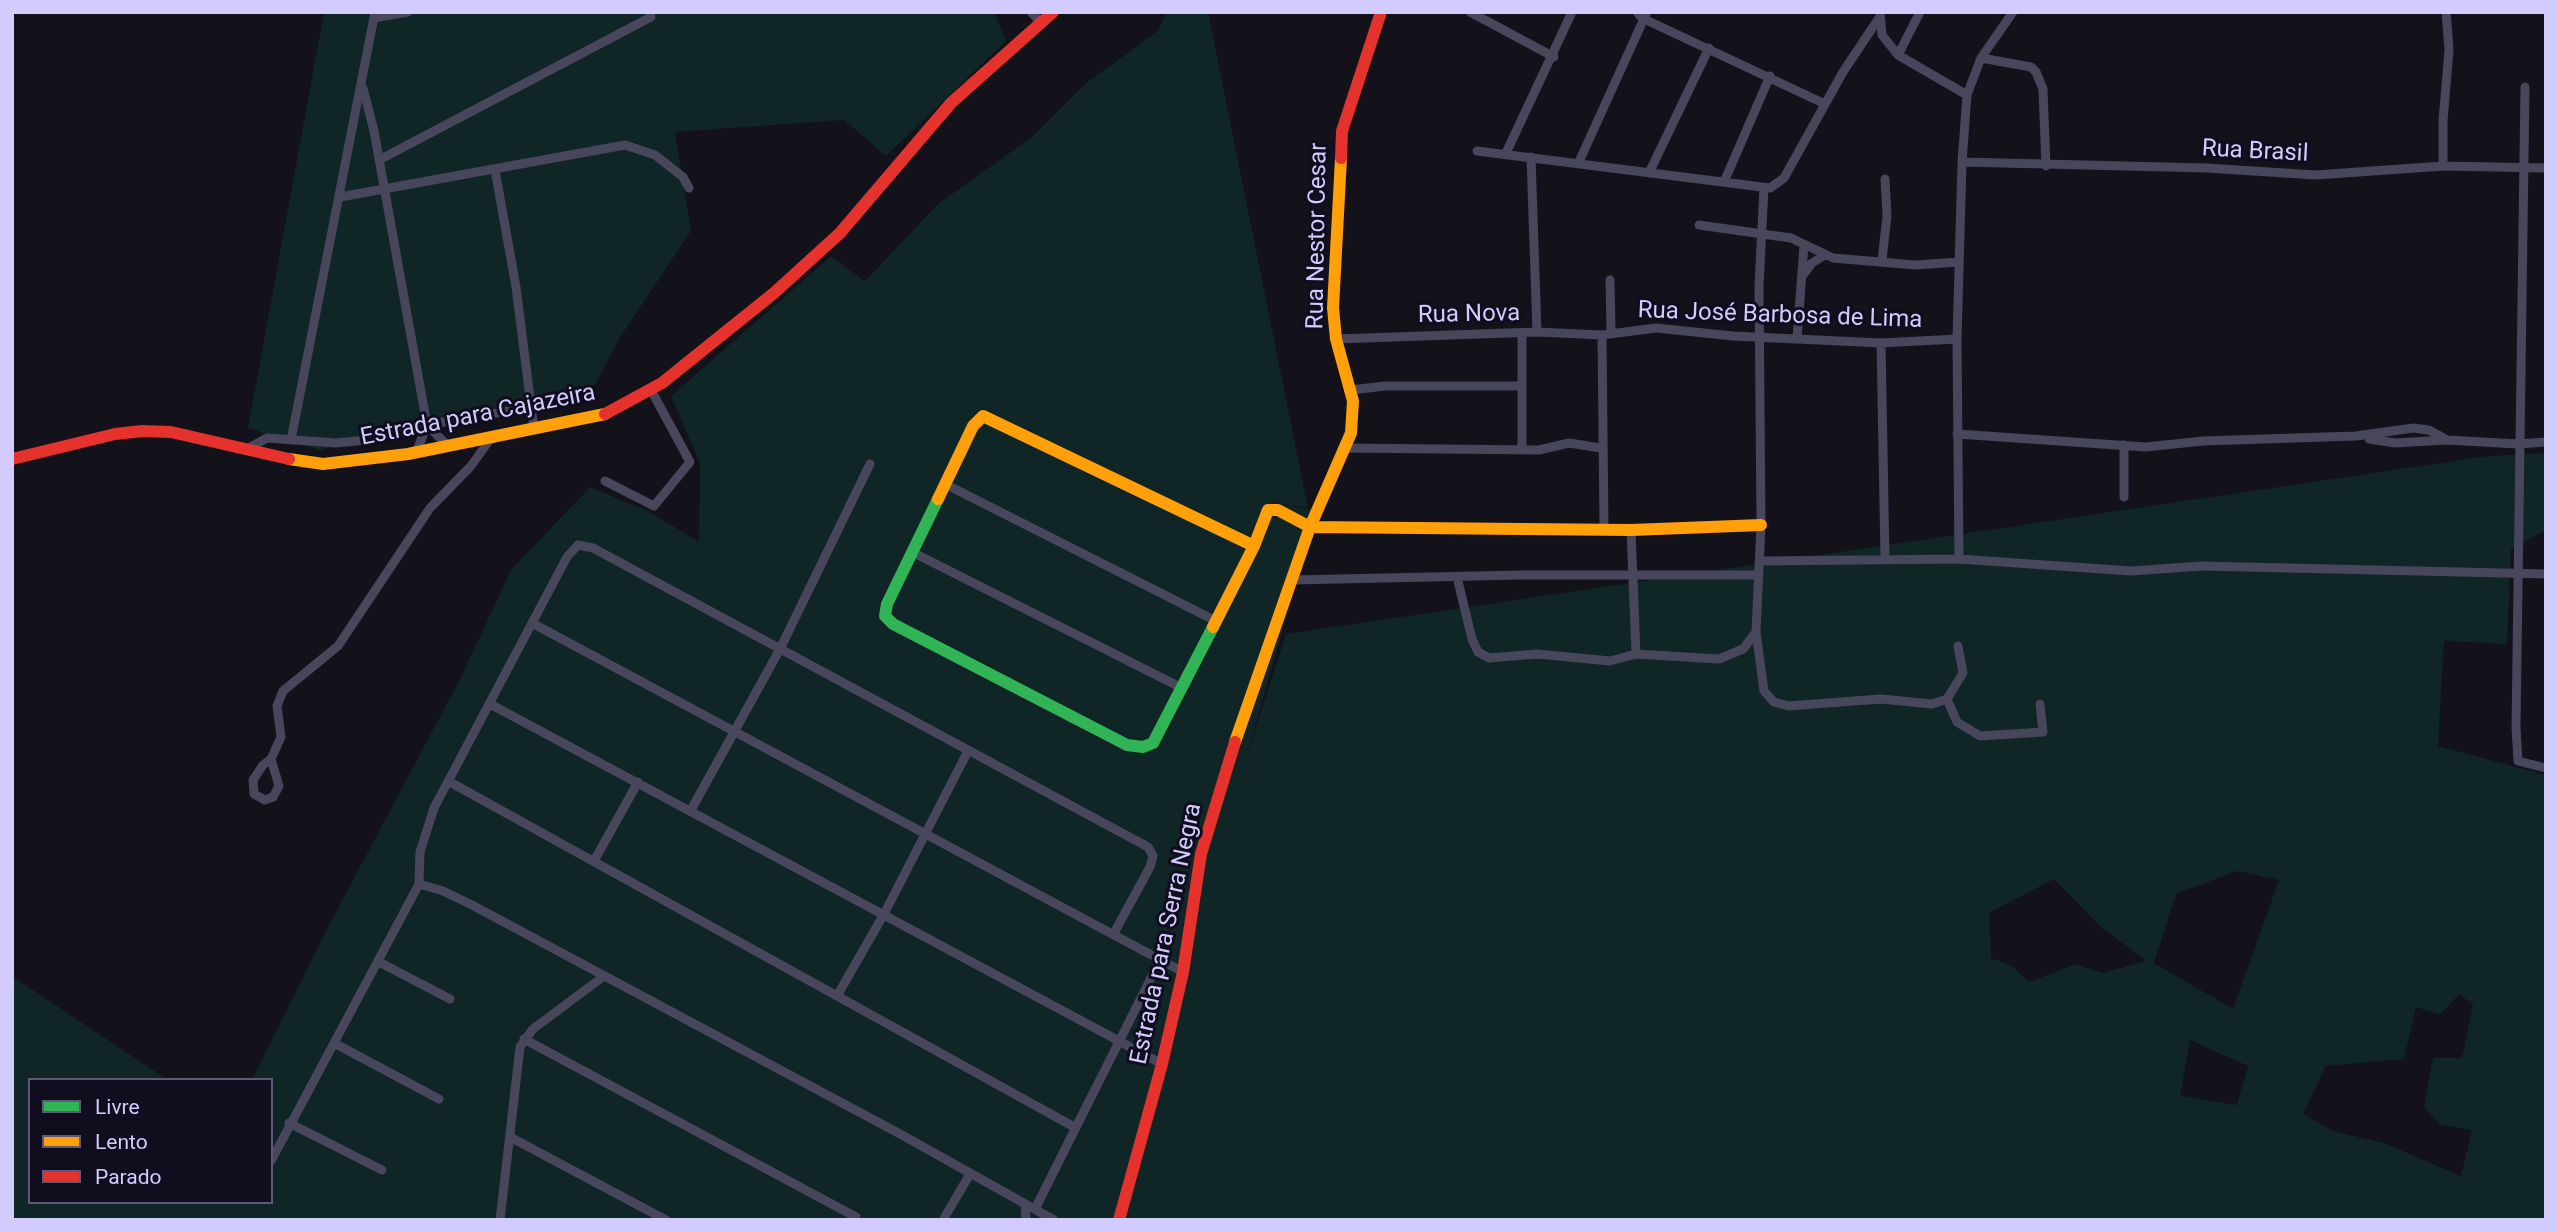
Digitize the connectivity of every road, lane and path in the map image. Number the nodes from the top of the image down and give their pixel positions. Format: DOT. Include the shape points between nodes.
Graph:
graph roads {
  1 [pos="408,12"];
  2 [pos="1031,12"];
  3 [pos="1053,12"];
  4 [pos="1381,12"];
  5 [pos="1470,12"];
  6 [pos="1572,12"];
  7 [pos="1920,12"];
  8 [pos="2013,12"];
  9 [pos="2446,12"];
  10 [pos="1642,14"];
  11 [pos="1879,14"];
  12 [pos="374,15"];
  13 [pos="651,16"];
  14 [pos="1041,23"];
  15 [pos="1709,48"];
  16 [pos="1898,55"];
  17 [pos="1554,57"];
  18 [pos="1982,58"];
  19 [pos="1770,76"];
  20 [pos="363,85"];
  21 [pos="2525,87"];
  22 [pos="1967,95"];
  23 [pos="1825,104"];
  24 [pos="1477,151"];
  25 [pos="1506,153"];
  26 [pos="1531,157"];
  27 [pos="379,160"];
  28 [pos="1962,162"];
  29 [pos="1578,163"];
  30 [pos="2046,166"];
  31 [pos="2443,166"];
  32 [pos="2522,167"];
  33 [pos="2546,168"];
  34 [pos="495,170"];
  35 [pos="1648,173"];
  36 [pos="1885,179"];
  37 [pos="1724,182"];
  38 [pos="689,188"];
  39 [pos="1764,188"];
  40 [pos="384,189"];
  41 [pos="340,197"];
  42 [pos="1699,225"];
  43 [pos="1762,232"];
  44 [pos="1804,245"];
  45 [pos="1825,256"];
  46 [pos="1882,260"];
  47 [pos="1959,262"];
  48 [pos="1803,275"];
  49 [pos="1610,281"];
  50 [pos="1537,332"];
  51 [pos="1522,334"];
  52 [pos="1607,334"];
  53 [pos="1759,336"];
  54 [pos="1336,339"];
  55 [pos="1797,339"];
  56 [pos="1957,340"];
  57 [pos="1881,343"];
  58 [pos="1521,386"];
  59 [pos="651,390"];
  60 [pos="1350,390"];
  61 [pos="532,407"];
  62 [pos="427,425"];
  63 [pos="534,429"];
  64 [pos="1957,434"];
  65 [pos="2356,436"];
  66 [pos="491,438"];
  67 [pos="292,440"];
  68 [pos="2447,440"];
  69 [pos="2546,442"];
  70 [pos="2518,444"];
  71 [pos="2124,445"];
  72 [pos="448,446"];
  73 [pos="1345,448"];
  74 [pos="1601,448"];
  75 [pos="247,449"];
  76 [pos="1522,449"];
  77 [pos="416,453"];
  78 [pos="12,459"];
  79 [pos="870,464"];
  80 [pos="604,481"];
  81 [pos="947,485"];
  82 [pos="2124,497"];
  83 [pos="1761,525"];
  84 [pos="1310,527"];
  85 [pos="1604,529"];
  86 [pos="1631,530"];
  87 [pos="1254,546"];
  88 [pos="912,552"];
  89 [pos="1885,558"];
  90 [pos="1959,559"];
  91 [pos="1760,561"];
  92 [pos="2520,573"];
  93 [pos="1632,574"];
  94 [pos="2546,574"];
  95 [pos="1758,575"];
  96 [pos="1457,577"];
  97 [pos="1292,580"];
  98 [pos="1214,620"];
  99 [pos="532,623"];
  100 [pos="1756,632"];
  101 [pos="1958,646"];
  102 [pos="780,649"];
  103 [pos="1636,654"];
  104 [pos="1180,687"];
  105 [pos="1947,699"];
  106 [pos="490,704"];
  107 [pos="2040,704"];
  108 [pos="735,730"];
  109 [pos="968,751"];
  110 [pos="271,759"];
  111 [pos="2546,768"];
  112 [pos="449,781"];
  113 [pos="638,782"];
  114 [pos="691,810"];
  115 [pos="927,832"];
  116 [pos="594,861"];
  117 [pos="419,884"];
  118 [pos="884,914"];
  119 [pos="1114,933"];
  120 [pos="1160,960"];
  121 [pos="379,962"];
  122 [pos="1183,972"];
  123 [pos="604,976"];
  124 [pos="837,996"];
  125 [pos="450,999"];
  126 [pos="524,1039"];
  127 [pos="334,1042"];
  128 [pos="1119,1042"];
  129 [pos="1162,1064"];
  130 [pos="439,1099"];
  131 [pos="289,1123"];
  132 [pos="1076,1128"];
  133 [pos="510,1137"];
  134 [pos="273,1157"];
  135 [pos="382,1170"];
  136 [pos="970,1174"];
  137 [pos="1025,1204"];
  138 [pos="1035,1209"];
  139 [pos="856,1217"];
  140 [pos="500,1220"];
  141 [pos="666,1220"];
  142 [pos="943,1220"];
  143 [pos="1026,1220"];
  144 [pos="1054,1220"];
  145 [pos="1119,1220"];
  1 -- 12 [label="street"];
  2 -- 14 [label="street"];
  3 -- 14 [label="street, Estrada para Cajazeira"];
  4 -- 54 [label="street, Rua Nestor Cesar" via="1343,120 1334,272"];
  5 -- 17 [label="street"];
  6 -- 17 [label="street"];
  7 -- 16 [label="street"];
  8 -- 18 [label="street"];
  9 -- 31 [label="street" via="2449,50"];
  10 -- 15 [label="street"];
  10 -- 29 [label="street"];
  11 -- 16 [label="street" via="1882,35"];
  11 -- 23 [label="street"];
  12 -- 20 [label="street"];
  13 -- 27 [label="street"];
  14 -- 59 [label="street, Estrada para Cajazeira" via="951,103 876,193 813,257 741,323"];
  15 -- 19 [label="street"];
  15 -- 35 [label="street"];
  16 -- 22 [label="street"];
  17 -- 25 [label="street"];
  18 -- 22 [label="street"];
  18 -- 30 [label="street" via="2031,67 2036,72 2043,89"];
  19 -- 23 [label="street"];
  19 -- 37 [label="street"];
  20 -- 27 [label="street"];
  20 -- 41 [label="street"];
  21 -- 32 [label="street"];
  22 -- 28 [label="street"];
  23 -- 39 [label="street" via="1784,178 1776,186"];
  24 -- 25 [label="street"];
  25 -- 26 [label="street"];
  26 -- 29 [label="street"];
  26 -- 50 [label="street"];
  27 -- 40 [label="street"];
  28 -- 30 [label="street, Rua Brasil"];
  28 -- 47 [label="street"];
  29 -- 35 [label="street"];
  30 -- 31 [label="street, Rua Brasil" via="2316,174"];
  31 -- 32 [label="street, Rua Brasil"];
  32 -- 33 [label="street, Rua Brasil"];
  32 -- 70 [label="street"];
  34 -- 38 [label="street" via="625,145 655,155"];
  34 -- 40 [label="street"];
  34 -- 61 [label="street"];
  35 -- 37 [label="street"];
  36 -- 46 [label="street"];
  37 -- 39 [label="street"];
  39 -- 43 [label="street"];
  40 -- 41 [label="street"];
  40 -- 62 [label="street"];
  41 -- 67 [label="street"];
  42 -- 43 [label="street"];
  43 -- 44 [label="street"];
  43 -- 53 [label="street"];
  44 -- 45 [label="street"];
  44 -- 48 [label="street"];
  45 -- 46 [label="street"];
  45 -- 48 [label="street"];
  46 -- 47 [label="street" via="1923,265"];
  47 -- 56 [label="street"];
  48 -- 55 [label="street"];
  49 -- 52 [label="street"];
  50 -- 51 [label="street, Rua Nova"];
  50 -- 52 [label="street, Rua Nova"];
  51 -- 54 [label="street, Rua Nova"];
  51 -- 58 [label="street"];
  52 -- 53 [label="street, Rua José Barbosa de Lima" via="1681,329"];
  52 -- 74 [label="street"];
  53 -- 55 [label="street, Rua José Barbosa de Lima"];
  53 -- 83 [label="street"];
  54 -- 60 [label="street, Rua Nestor Cesar"];
  55 -- 57 [label="street, Rua José Barbosa de Lima"];
  56 -- 57 [label="street, Rua José Barbosa de Lima"];
  56 -- 64 [label="street"];
  57 -- 89 [label="street"];
  58 -- 60 [label="street"];
  58 -- 76 [label="street"];
  59 -- 63 [label="street, Estrada para Cajazeira" via="605,414"];
  59 -- 80 [label="street" via="690,462 654,506"];
  60 -- 73 [label="street, Rua Nestor Cesar" via="1353,419"];
  61 -- 62 [label="street"];
  61 -- 63 [label="street"];
  62 -- 67 [label="street" via="366,440"];
  62 -- 72 [label="street"];
  62 -- 77 [label="street"];
  63 -- 66 [label="street, Estrada para Cajazeira"];
  64 -- 71 [label="street"];
  64 -- 90 [label="street"];
  65 -- 68 [label="street" via="2395,443"];
  65 -- 68 [label="street" via="2421,428"];
  65 -- 71 [label="street"];
  66 -- 72 [label="street, Estrada para Cajazeira"];
  66 -- 110 [label="street" via="430,508 338,646 283,691 277,706 281,737"];
  67 -- 75 [label="street" via="267,438"];
  68 -- 70 [label="street"];
  69 -- 70 [label="street"];
  70 -- 92 [label="street"];
  71 -- 82 [label="street"];
  72 -- 77 [label="street, Estrada para Cajazeira"];
  73 -- 76 [label="street"];
  73 -- 84 [label="street, Rua Nestor Cesar"];
  74 -- 76 [label="street" via="1569,443"];
  74 -- 85 [label="street"];
  75 -- 77 [label="street, Estrada para Cajazeira" via="323,464"];
  75 -- 78 [label="street, Estrada para Cajazeira" via="171,432 142,431"];
  79 -- 102 [label="street"];
  81 -- 87 [label="street" via="973,426 983,416"];
  81 -- 88 [label="street"];
  81 -- 98 [label="street"];
  83 -- 86 [label="street"];
  83 -- 91 [label="street"];
  84 -- 85 [label="street"];
  84 -- 87 [label="street" via="1278,510 1268,510"];
  84 -- 97 [label="street, Rua Nestor Cesar"];
  85 -- 86 [label="street"];
  86 -- 93 [label="street"];
  87 -- 98 [label="street"];
  88 -- 104 [label="street"];
  88 -- 104 [label="street" via="884,610 887,620 1127,745 1153,743"];
  89 -- 90 [label="street"];
  89 -- 91 [label="street"];
  90 -- 92 [label="street" via="2131,571 2202,566"];
  91 -- 95 [label="street"];
  92 -- 94 [label="street"];
  92 -- 111 [label="street" via="2518,761"];
  93 -- 95 [label="street"];
  93 -- 96 [label="street"];
  93 -- 103 [label="street"];
  95 -- 100 [label="street"];
  96 -- 97 [label="street"];
  96 -- 103 [label="street" via="1472,639 1482,655 1497,659 1537,654 1610,661"];
  97 -- 122 [label="street, Estrada para Serra Negra" via="1217,793 1201,854"];
  98 -- 104 [label="street"];
  99 -- 102 [label="street" via="567,557 583,544"];
  99 -- 106 [label="street"];
  99 -- 108 [label="street"];
  100 -- 103 [label="street" via="1743,649 1728,657"];
  100 -- 105 [label="street" via="1764,691 1781,705 1881,699 1933,704"];
  101 -- 105 [label="street" via="1963,673"];
  102 -- 108 [label="street"];
  102 -- 109 [label="street"];
  105 -- 107 [label="street" via="1957,722 1980,736 2043,732"];
  106 -- 112 [label="street"];
  106 -- 113 [label="street"];
  108 -- 114 [label="street"];
  108 -- 115 [label="street"];
  109 -- 115 [label="street"];
  109 -- 119 [label="street" via="1152,851 1150,867"];
  112 -- 116 [label="street"];
  112 -- 117 [label="street" via="424,837"];
  113 -- 114 [label="street"];
  113 -- 116 [label="street"];
  114 -- 118 [label="street"];
  115 -- 118 [label="street"];
  115 -- 119 [label="street"];
  116 -- 124 [label="street"];
  117 -- 121 [label="street"];
  117 -- 123 [label="street" via="458,898"];
  118 -- 124 [label="street"];
  118 -- 128 [label="street"];
  119 -- 120 [label="street"];
  120 -- 122 [label="street"];
  120 -- 128 [label="street"];
  121 -- 125 [label="street"];
  121 -- 127 [label="street"];
  122 -- 129 [label="street, Estrada para Serra Negra"];
  123 -- 126 [label="street"];
  123 -- 136 [label="street"];
  124 -- 132 [label="street"];
  126 -- 133 [label="street" via="518,1056"];
  126 -- 139 [label="street"];
  127 -- 130 [label="street"];
  127 -- 131 [label="street"];
  128 -- 129 [label="street"];
  128 -- 132 [label="street"];
  129 -- 145 [label="street, Estrada para Serra Negra"];
  131 -- 134 [label="street"];
  131 -- 135 [label="street"];
  132 -- 138 [label="street"];
  133 -- 140 [label="street"];
  133 -- 141 [label="street"];
  136 -- 137 [label="street"];
  136 -- 142 [label="street"];
  137 -- 138 [label="street"];
  137 -- 143 [label="street"];
  138 -- 144 [label="street"];
}
